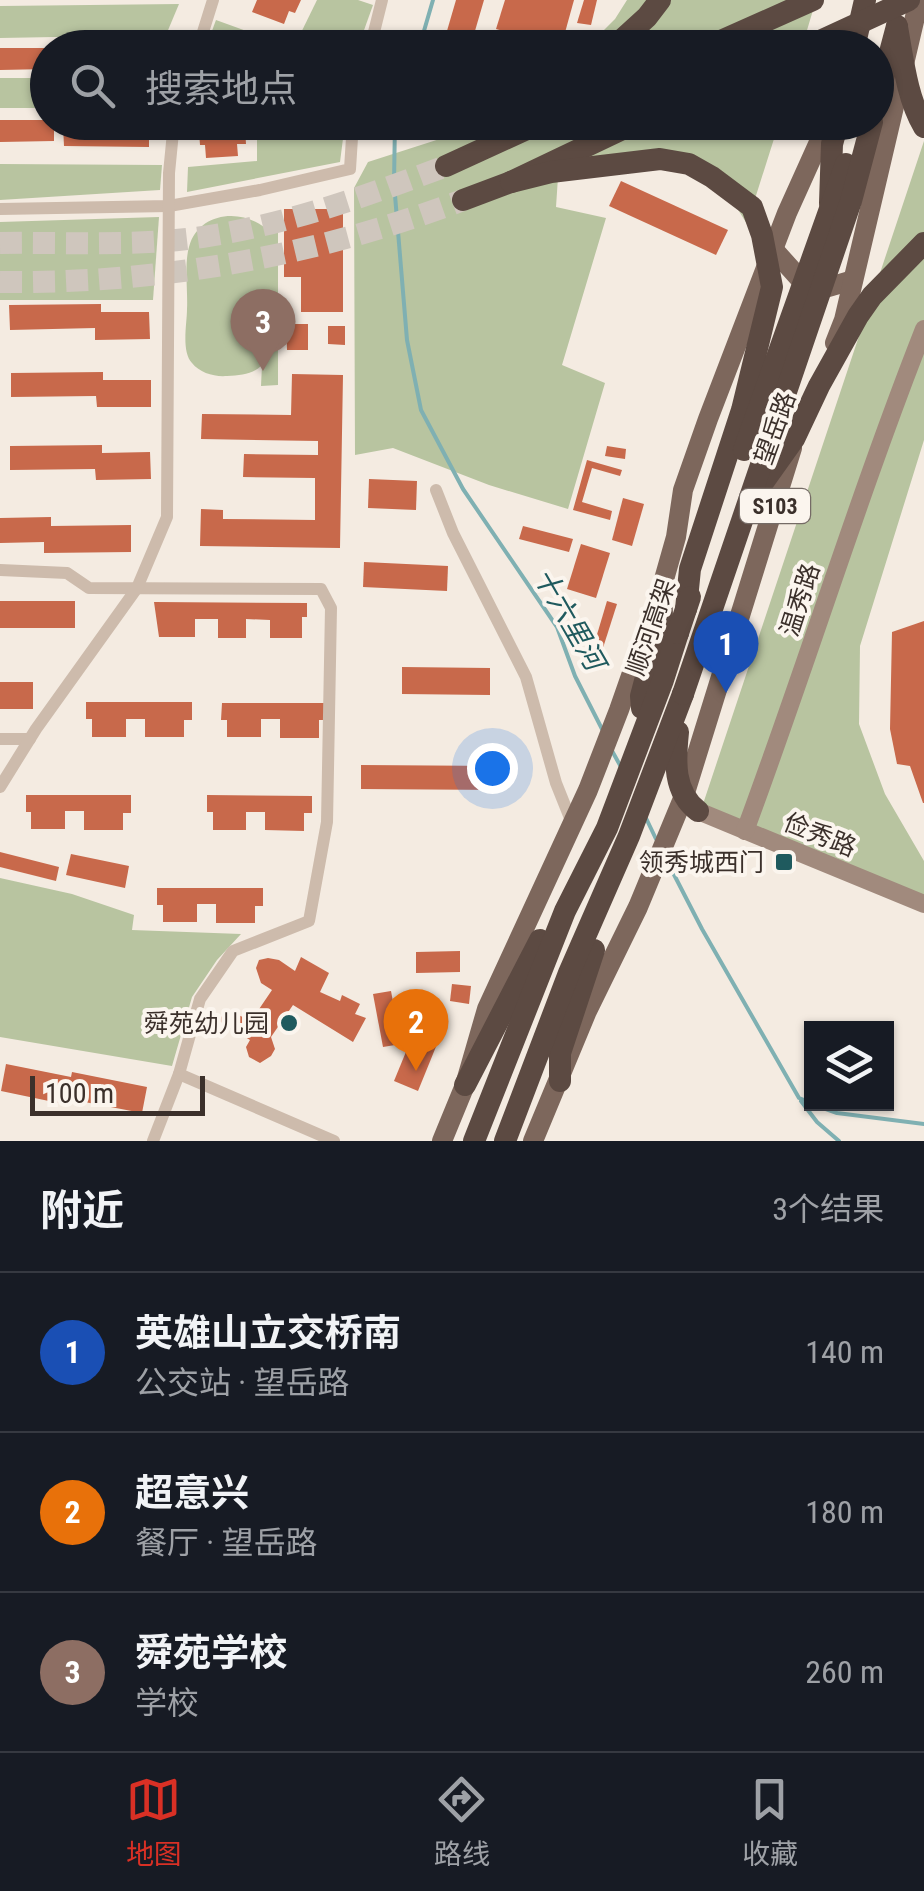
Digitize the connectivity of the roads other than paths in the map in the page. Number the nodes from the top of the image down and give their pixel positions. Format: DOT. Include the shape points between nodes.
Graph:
graph roads {
  1 [pos="212,0"];
  2 [pos="382,0"];
  3 [pos="660,0"];
  4 [pos="813,0"];
  5 [pos="866,0"];
  6 [pos="880,0"];
  7 [pos="890,0"];
  8 [pos="906,0"];
  9 [pos="921,2"];
  10 [pos="897,27"];
  11 [pos="203,30"];
  12 [pos="374,30"];
  13 [pos="633,30"];
  14 [pos="746,30"];
  15 [pos="843,30"];
  16 [pos="857,30"];
  17 [pos="861,30"];
  18 [pos="866,30"];
  19 [pos="882,30"];
  20 [pos="894,38"];
  21 [pos="916,53"];
  22 [pos="924,127"];
  23 [pos="894,134"];
  24 [pos="173,140"];
  25 [pos="352,140"];
  26 [pos="504,140"];
  27 [pos="599,140"];
  28 [pos="820,140"];
  29 [pos="833,140"];
  30 [pos="852,140"];
  31 [pos="867,140"];
  32 [pos="892,140"];
  33 [pos="500,142"];
  34 [pos="446,166"];
  35 [pos="510,182"];
  36 [pos="463,200"];
  37 [pos="169,206"];
  38 [pos="0,210"];
  39 [pos="830,213"];
  40 [pos="924,243"];
  41 [pos="773,249"];
  42 [pos="854,280"];
  43 [pos="755,299"];
  44 [pos="844,320"];
  45 [pos="924,328"];
  46 [pos="436,490"];
  47 [pos="749,503"];
  48 [pos="0,570"];
  49 [pos="137,588"];
  50 [pos="661,590"];
  51 [pos="686,609"];
  52 [pos="682,699"];
  53 [pos="642,732"];
  54 [pos="0,738"];
  55 [pos="30,739"];
  56 [pos="0,787"];
  57 [pos="691,804"];
  58 [pos="572,823"];
  59 [pos="745,831"];
  60 [pos="924,904"];
  61 [pos="598,909"];
  62 [pos="565,911"];
  63 [pos="179,1074"];
  64 [pos="560,1081"];
  65 [pos="465,1085"];
  66 [pos="154,1141"];
  67 [pos="334,1141"];
  68 [pos="442,1141"];
  69 [pos="474,1141"];
  70 [pos="505,1141"];
  71 [pos="532,1141"];
  1 -- 11 [label="street"];
  2 -- 12 [label="street"];
  3 -- 13 [label="highway"];
  4 -- 14 [label="highway"];
  5 -- 17 [label="highway"];
  6 -- 18 [label="main road"];
  7 -- 19 [label="highway"];
  8 -- 10 [label="highway, bridge"];
  8 -- 15 [label="highway, bridge"];
  9 -- 16 [label="highway, bridge"];
  9 -- 21 [label="main road, 望岳路 / S103"];
  10 -- 20 [label="highway"];
  10 -- 22 [label="highway, bridge"];
  21 -- 23 [label="main road, 望岳路 / S103"];
  24 -- 37 [label="street"];
  25 -- 37 [label="street" via="350,168"];
  26 -- 33 [label="highway"];
  27 -- 35 [label="highway, bridge"];
  28 -- 41 [label="main road"];
  29 -- 39 [label="highway, bridge"];
  30 -- 39 [label="highway, 顺河高架, bridge"];
  31 -- 47 [label="highway, 顺河高架, bridge"];
  32 -- 42 [label="main road, 望岳路 / S103"];
  33 -- 34 [label="highway"];
  35 -- 36 [label="highway"];
  35 -- 51 [label="highway, bridge" via="660,159 689,164 752,207 772,287 742,410 690,569"];
  37 -- 38 [label="street"];
  37 -- 49 [label="street" via="167,517"];
  39 -- 51 [label="highway, 顺河高架, bridge"];
  40 -- 47 [label="highway, bridge" via="858,316 794,439"];
  41 -- 42 [label="main road" via="809,289"];
  41 -- 43 [label="main road"];
  42 -- 44 [label="main road, 望岳路 / S103"];
  43 -- 44 [label="main road" via="808,294"];
  43 -- 50 [label="main road" via="684,490"];
  44 -- 57 [label="main road, 望岳路 / S103" via="794,439 694,760"];
  45 -- 59 [label="street, 温秀路"];
  46 -- 58 [label="street" via="526,676"];
  47 -- 52 [label="highway, 顺河高架, bridge"];
  48 -- 49 [label="street" via="67,573 89,588"];
  49 -- 55 [label="street"];
  49 -- 63 [label="street" via="320,589 332,608 326,822 309,921 233,951 200,999"];
  50 -- 53 [label="highway" via="662,617 640,696"];
  50 -- 58 [label="main road"];
  51 -- 53 [label="highway, 顺河高架, bridge"];
  52 -- 57 [label="highway" via="676,768"];
  52 -- 61 [label="highway, 顺河高架"];
  53 -- 62 [label="highway, 顺河高架" via="607,828"];
  54 -- 55 [label="street"];
  55 -- 56 [label="street"];
  57 -- 59 [label="street, 俭秀路"];
  57 -- 64 [label="main road, 望岳路 / S103" via="669,834"];
  58 -- 65 [label="main road" via="488,1009"];
  59 -- 60 [label="street, 俭秀路"];
  61 -- 64 [label="highway" via="595,948 560,1053"];
  61 -- 70 [label="highway, 顺河高架"];
  62 -- 65 [label="highway" via="528,960"];
  62 -- 69 [label="highway, 顺河高架"];
  63 -- 66 [label="street"];
  63 -- 67 [label="street"];
  64 -- 71 [label="main road, 望岳路 / S103"];
  65 -- 68 [label="main road"];
}
